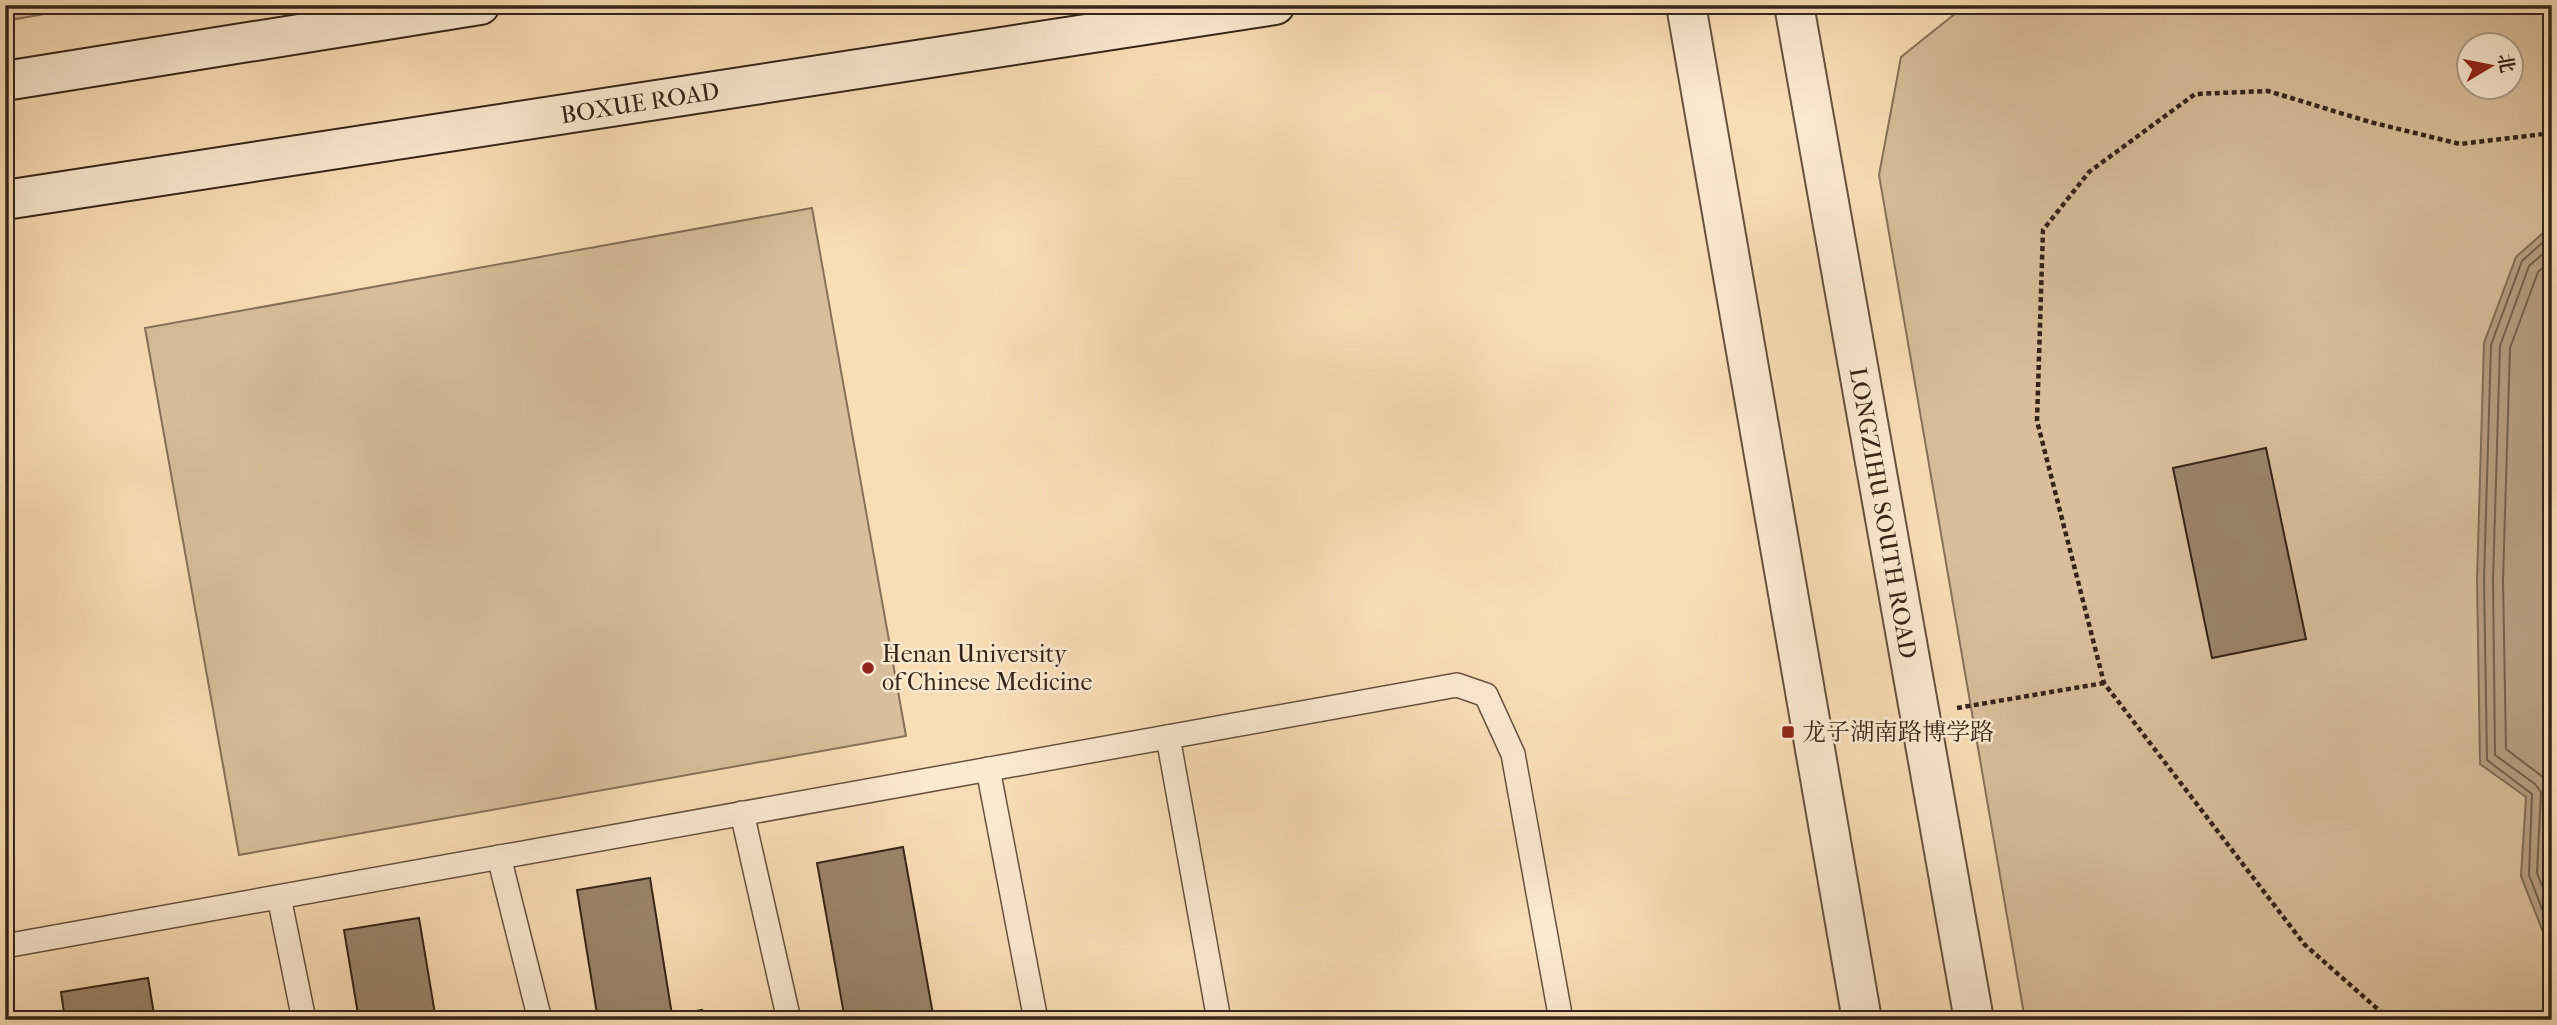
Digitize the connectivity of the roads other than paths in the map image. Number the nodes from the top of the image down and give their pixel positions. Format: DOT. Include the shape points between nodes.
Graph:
graph roads {
  1 [pos="480,5"];
  2 [pos="1275,5"];
  3 [pos="1686,5"];
  4 [pos="1794,5"];
  5 [pos="5,81"];
  6 [pos="5,200"];
  7 [pos="1168,737"];
  8 [pos="988,769"];
  9 [pos="742,813"];
  10 [pos="499,857"];
  11 [pos="279,897"];
  12 [pos="5,946"];
  13 [pos="304,1020"];
  14 [pos="540,1020"];
  15 [pos="789,1020"];
  16 [pos="1036,1020"];
  17 [pos="1219,1020"];
  18 [pos="1561,1020"];
  19 [pos="1862,1020"];
  20 [pos="1974,1020"];
  1 -- 5 [label="street"];
  2 -- 6 [label="street, BOXUE ROAD"];
  3 -- 19 [label="street"];
  4 -- 20 [label="street, LONGZIHU SOUTH ROAD"];
  7 -- 8 [label="lane"];
  7 -- 17 [label="lane"];
  7 -- 18 [label="lane" via="1457,685 1486,695 1513,754"];
  8 -- 9 [label="lane"];
  8 -- 16 [label="lane"];
  9 -- 10 [label="lane"];
  9 -- 15 [label="lane"];
  10 -- 11 [label="lane"];
  10 -- 14 [label="lane"];
  11 -- 12 [label="lane"];
  11 -- 13 [label="lane"];
}
